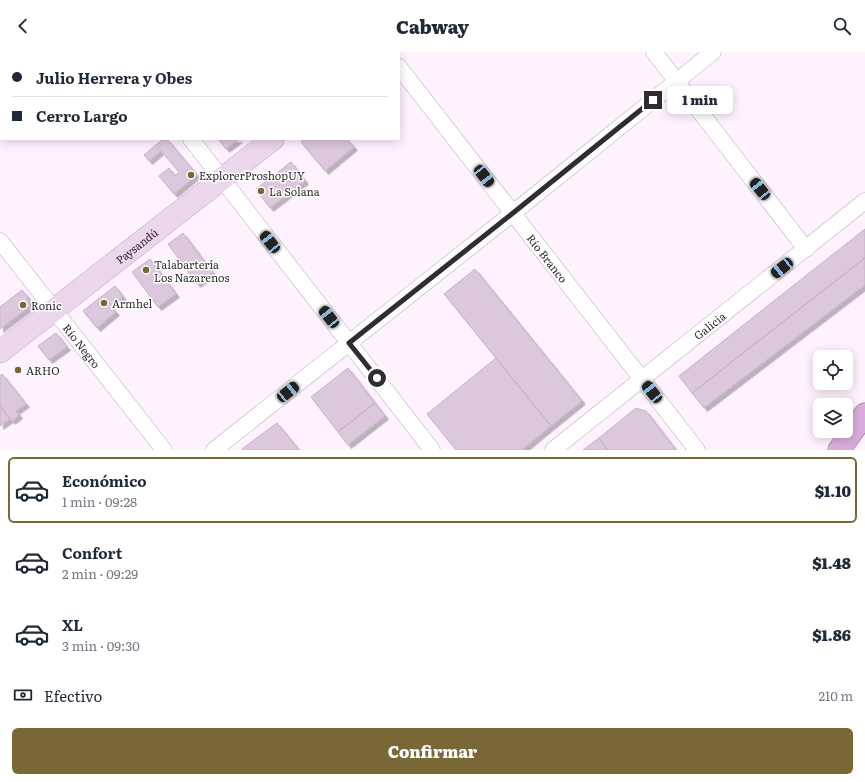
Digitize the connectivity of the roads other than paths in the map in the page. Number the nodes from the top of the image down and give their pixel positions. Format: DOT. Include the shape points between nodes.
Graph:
graph roads {
  1 [pos="654,52"];
  2 [pos="713,52"];
  3 [pos="400,67"];
  4 [pos="676,81"];
  5 [pos="192,140"];
  6 [pos="272,140"];
  7 [pos="221,179"];
  8 [pos="865,201"];
  9 [pos="513,213"];
  10 [pos="0,241"];
  11 [pos="806,249"];
  12 [pos="54,310"];
  13 [pos="349,343"];
  14 [pos="0,352"];
  15 [pos="642,380"];
  16 [pos="865,414"];
  17 [pos="164,450"];
  18 [pos="214,450"];
  19 [pos="432,450"];
  20 [pos="553,450"];
  21 [pos="697,450"];
  22 [pos="839,450"];
  1 -- 4 [label="street"];
  2 -- 4 [label="street"];
  3 -- 9 [label="street, Río Branco"];
  4 -- 9 [label="street"];
  4 -- 11 [label="street"];
  5 -- 7 [label="street"];
  6 -- 7 [label="street, Paysandú"];
  7 -- 12 [label="street, Paysandú"];
  7 -- 13 [label="street"];
  8 -- 11 [label="street, Galicia"];
  9 -- 13 [label="street"];
  9 -- 15 [label="street, Río Branco"];
  10 -- 12 [label="street, Río Negro"];
  11 -- 15 [label="street, Galicia"];
  12 -- 14 [label="street, Paysandú"];
  12 -- 17 [label="street, Río Negro"];
  13 -- 18 [label="street"];
  13 -- 19 [label="street"];
  15 -- 20 [label="street, Galicia"];
  15 -- 21 [label="street, Río Branco"];
  16 -- 22 [label="main road"];
}
